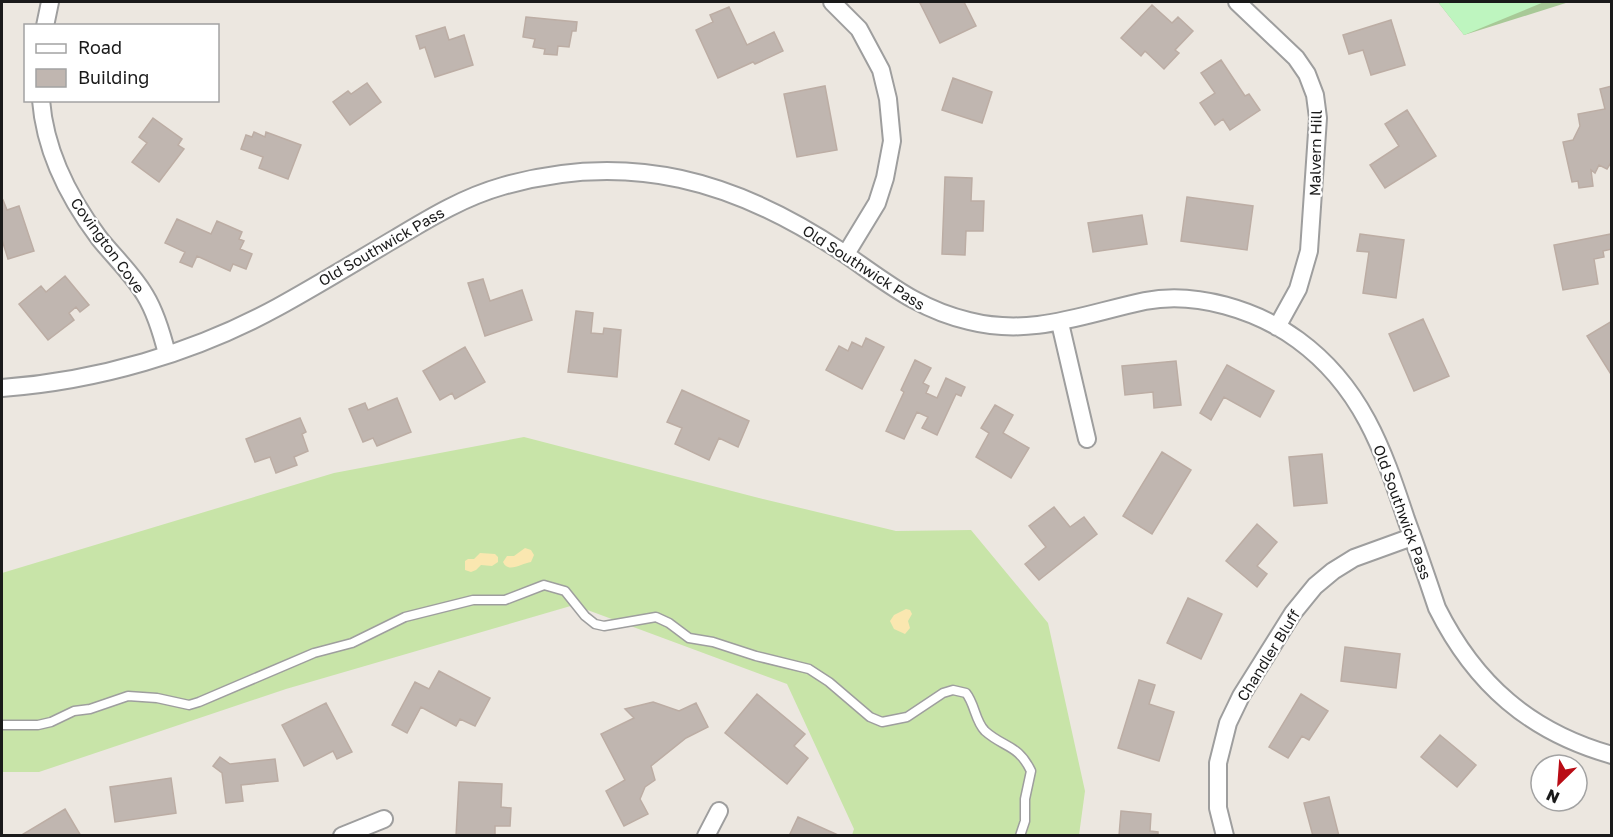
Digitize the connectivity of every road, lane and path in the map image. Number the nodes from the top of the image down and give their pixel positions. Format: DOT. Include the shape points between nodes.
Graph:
graph roads {
  1 [pos="48,2"];
  2 [pos="832,2"];
  3 [pos="1237,2"];
  4 [pos="45,24"];
  5 [pos="41,102"];
  6 [pos="846,254"];
  7 [pos="1060,323"];
  8 [pos="1277,327"];
  9 [pos="167,354"];
  10 [pos="2,388"];
  11 [pos="1087,439"];
  12 [pos="1412,537"];
  13 [pos="2,725"];
  14 [pos="1611,754"];
  15 [pos="719,811"];
  16 [pos="384,819"];
  17 [pos="342,836"];
  18 [pos="706,836"];
  19 [pos="1020,836"];
  20 [pos="1225,836"];
  1 -- 4 [label="street"];
  2 -- 6 [label="street" via="859,29 880,70 888,99 892,141 877,203"];
  3 -- 8 [label="street, Malvern Hill" via="1296,58 1316,95 1309,250 1298,288"];
  5 -- 9 [label="street, Covington Cove" via="52,153 64,183 101,240 146,296"];
  6 -- 7 [label="street, Old Southwick Pass" via="900,293 949,316 1004,327"];
  6 -- 9 [label="street, Old Southwick Pass" via="771,210 697,182 629,171 554,175 503,186 453,204 276,308 225,333"];
  7 -- 8 [label="street, Old Southwick Pass" via="1149,300 1180,299 1214,303"];
  7 -- 11 [label="street"];
  8 -- 12 [label="street, Old Southwick Pass" via="1322,360 1360,408 1384,452"];
  9 -- 10 [label="street, Old Southwick Pass" via="116,370"];
  12 -- 14 [label="street, Old Southwick Pass" via="1449,632 1486,681 1533,721 1560,736"];
  12 -- 20 [label="street, Chandler Bluff" via="1354,558 1315,586 1247,687 1228,723 1218,763 1218,808"];
  13 -- 19 [label="lane" via="38,725 128,696 189,705 304,657 352,643 405,617 473,600 505,600 544,585 565,591 595,624 604,626 657,616 689,638 809,669 870,717 882,722 907,717 952,690 966,693 985,730 1019,752 1031,771"];
  15 -- 18 [label="street"];
  16 -- 17 [label="street"];
}
